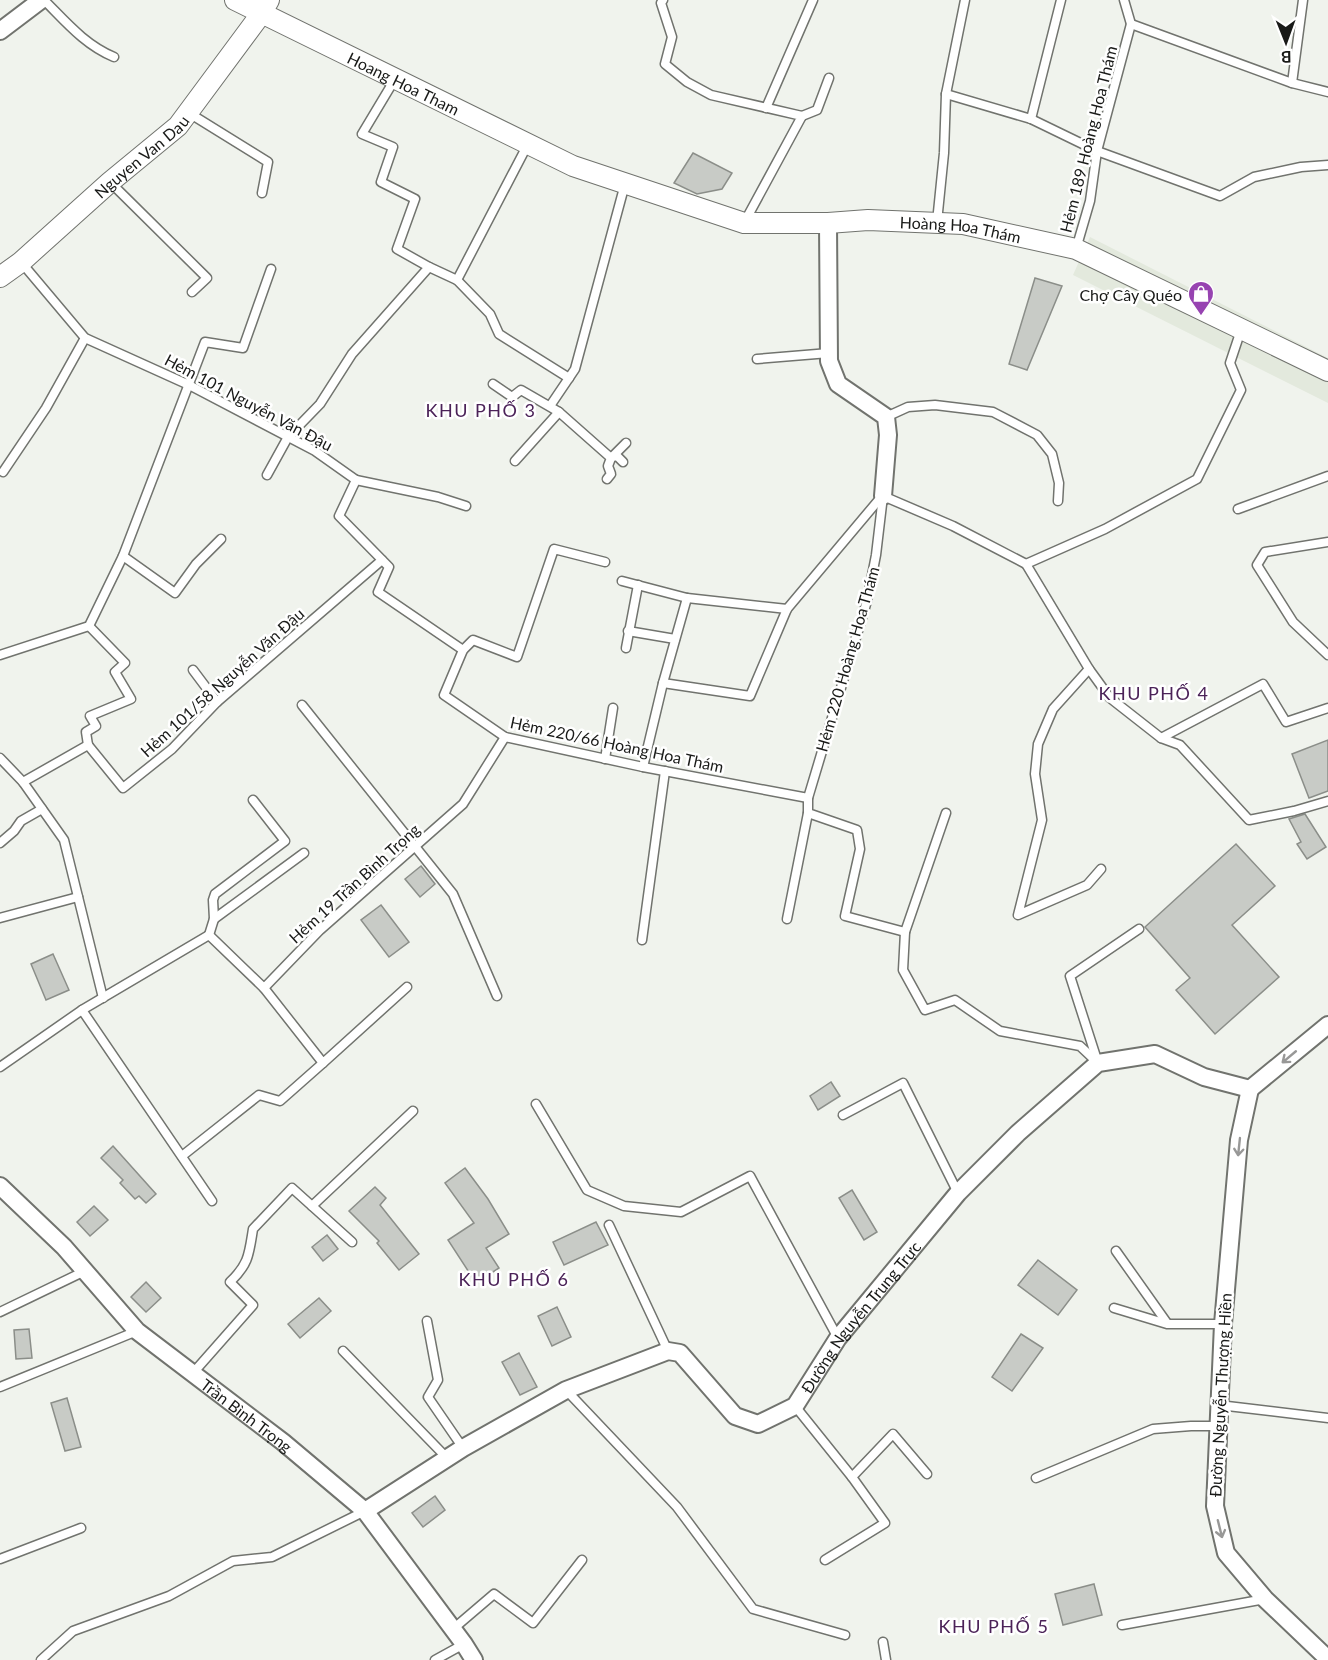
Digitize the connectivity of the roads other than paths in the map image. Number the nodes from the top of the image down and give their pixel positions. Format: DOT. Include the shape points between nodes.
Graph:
graph roads {
  1 [pos="43,0"];
  2 [pos="234,0"];
  3 [pos="663,0"];
  4 [pos="813,0"];
  5 [pos="964,0"];
  6 [pos="1061,0"];
  7 [pos="1124,0"];
  8 [pos="1303,0"];
  9 [pos="265,7"];
  10 [pos="1131,24"];
  11 [pos="0,31"];
  12 [pos="114,57"];
  13 [pos="395,78"];
  14 [pos="828,78"];
  15 [pos="1292,83"];
  16 [pos="1328,93"];
  17 [pos="946,94"];
  18 [pos="766,108"];
  19 [pos="189,113"];
  20 [pos="802,116"];
  21 [pos="1031,118"];
  22 [pos="528,144"];
  23 [pos="1097,151"];
  24 [pos="1328,165"];
  25 [pos="110,182"];
  26 [pos="625,183"];
  27 [pos="262,193"];
  28 [pos="744,223"];
  29 [pos="828,223"];
  30 [pos="937,223"];
  31 [pos="1076,249"];
  32 [pos="21,262"];
  33 [pos="429,267"];
  34 [pos="271,269"];
  35 [pos="0,277"];
  36 [pos="457,280"];
  37 [pos="192,292"];
  38 [pos="1241,330"];
  39 [pos="85,339"];
  40 [pos="829,353"];
  41 [pos="757,359"];
  42 [pos="1328,371"];
  43 [pos="569,378"];
  44 [pos="493,384"];
  45 [pos="189,385"];
  46 [pos="550,406"];
  47 [pos="559,412"];
  48 [pos="886,417"];
  49 [pos="288,436"];
  50 [pos="626,443"];
  51 [pos="611,458"];
  52 [pos="515,461"];
  53 [pos="623,462"];
  54 [pos="3,472"];
  55 [pos="267,475"];
  56 [pos="1328,476"];
  57 [pos="607,479"];
  58 [pos="356,480"];
  59 [pos="883,495"];
  60 [pos="1058,501"];
  61 [pos="466,506"];
  62 [pos="1238,509"];
  63 [pos="221,538"];
  64 [pos="1328,542"];
  65 [pos="123,556"];
  66 [pos="382,560"];
  67 [pos="605,562"];
  68 [pos="1026,564"];
  69 [pos="622,581"];
  70 [pos="638,585"];
  71 [pos="687,598"];
  72 [pos="787,609"];
  73 [pos="89,626"];
  74 [pos="628,631"];
  75 [pos="675,639"];
  76 [pos="626,648"];
  77 [pos="463,650"];
  78 [pos="0,655"];
  79 [pos="1328,655"];
  80 [pos="1089,669"];
  81 [pos="193,670"];
  82 [pos="663,683"];
  83 [pos="217,702"];
  84 [pos="302,705"];
  85 [pos="613,708"];
  86 [pos="1328,708"];
  87 [pos="505,737"];
  88 [pos="1161,738"];
  89 [pos="88,745"];
  90 [pos="0,758"];
  91 [pos="605,759"];
  92 [pos="643,767"];
  93 [pos="665,771"];
  94 [pos="23,782"];
  95 [pos="808,798"];
  96 [pos="253,800"];
  97 [pos="1328,801"];
  98 [pos="42,809"];
  99 [pos="808,813"];
  100 [pos="946,813"];
  101 [pos="0,843"];
  102 [pos="414,848"];
  103 [pos="304,853"];
  104 [pos="1101,869"];
  105 [pos="78,897"];
  106 [pos="0,918"];
  107 [pos="787,919"];
  108 [pos="214,920"];
  109 [pos="1139,929"];
  110 [pos="905,932"];
  111 [pos="209,935"];
  112 [pos="642,940"];
  113 [pos="407,987"];
  114 [pos="264,988"];
  115 [pos="496,996"];
  116 [pos="103,998"];
  117 [pos="82,1010"];
  118 [pos="1328,1025"];
  119 [pos="323,1063"];
  120 [pos="1098,1063"];
  121 [pos="0,1067"];
  122 [pos="1250,1089"];
  123 [pos="536,1104"];
  124 [pos="412,1111"];
  125 [pos="843,1115"];
  126 [pos="182,1156"];
  127 [pos="0,1186"];
  128 [pos="958,1193"];
  129 [pos="212,1201"];
  130 [pos="312,1206"];
  131 [pos="609,1225"];
  132 [pos="352,1242"];
  133 [pos="1116,1251"];
  134 [pos="85,1271"];
  135 [pos="1114,1308"];
  136 [pos="0,1312"];
  137 [pos="427,1321"];
  138 [pos="1167,1324"];
  139 [pos="1223,1324"];
  140 [pos="137,1331"];
  141 [pos="838,1338"];
  142 [pos="343,1351"];
  143 [pos="668,1351"];
  144 [pos="193,1373"];
  145 [pos="0,1388"];
  146 [pos="566,1390"];
  147 [pos="1218,1405"];
  148 [pos="795,1406"];
  149 [pos="1328,1418"];
  150 [pos="1218,1426"];
  151 [pos="463,1448"];
  152 [pos="447,1458"];
  153 [pos="927,1474"];
  154 [pos="852,1477"];
  155 [pos="1036,1478"];
  156 [pos="365,1511"];
  157 [pos="81,1528"];
  158 [pos="0,1559"];
  159 [pos="582,1560"];
  160 [pos="825,1560"];
  161 [pos="1265,1599"];
  162 [pos="1122,1625"];
  163 [pos="453,1629"];
  164 [pos="845,1635"];
  165 [pos="883,1642"];
  166 [pos="464,1644"];
  167 [pos="1328,1659"];
  168 [pos="41,1660"];
  169 [pos="435,1660"];
  170 [pos="474,1660"];
  171 [pos="886,1660"];
  1 -- 11 [label="street"];
  1 -- 12 [label="lane" via="78,36"];
  2 -- 9 [label="street, Hoang Hoa Tham"];
  3 -- 18 [label="lane" via="672,37 665,64 711,95"];
  4 -- 18 [label="lane"];
  5 -- 17 [label="lane"];
  6 -- 21 [label="lane"];
  7 -- 10 [label="lane"];
  8 -- 15 [label="lane"];
  9 -- 13 [label="street, Hoang Hoa Tham"];
  9 -- 19 [label="street, Nguyen Van Dau"];
  10 -- 15 [label="lane"];
  10 -- 23 [label="lane, Hẻm 189 Hoàng Hoa Thám"];
  13 -- 22 [label="street, Hoang Hoa Tham"];
  13 -- 33 [label="lane" via="362,134 393,147 381,182 415,199 398,249"];
  14 -- 20 [label="lane" via="817,110"];
  15 -- 16 [label="lane"];
  17 -- 21 [label="lane"];
  17 -- 30 [label="lane"];
  18 -- 20 [label="lane"];
  19 -- 25 [label="street, Nguyen Van Dau"];
  19 -- 27 [label="lane" via="268,162"];
  20 -- 28 [label="lane"];
  21 -- 23 [label="lane"];
  22 -- 26 [label="street, Hoàng Hoa Thám" via="573,166"];
  22 -- 36 [label="lane"];
  23 -- 24 [label="lane" via="1220,196 1254,177"];
  23 -- 31 [label="lane, Hẻm 189 Hoàng Hoa Thám" via="1090,201"];
  25 -- 32 [label="street, Nguyen Van Dau"];
  25 -- 37 [label="lane" via="207,278"];
  26 -- 28 [label="street, Hoàng Hoa Thám"];
  26 -- 43 [label="lane" via="575,369"];
  28 -- 29 [label="street, Hoàng Hoa Thám"];
  29 -- 30 [label="street, Hoàng Hoa Thám"];
  29 -- 40 [label="street"];
  30 -- 31 [label="street, Hoàng Hoa Thám" via="963,224"];
  31 -- 38 [label="street, Hoàng Hoa Thám"];
  32 -- 35 [label="street, Nguyen Van Dau"];
  32 -- 39 [label="lane, Hẻm 101 Nguyễn Văn Đậu"];
  33 -- 36 [label="lane"];
  33 -- 49 [label="lane" via="352,354 320,404"];
  34 -- 45 [label="lane" via="243,348 205,342"];
  36 -- 43 [label="lane" via="490,314 499,334"];
  38 -- 42 [label="street, Hoàng Hoa Thám"];
  38 -- 68 [label="lane" via="1230,363 1241,390 1197,478 1105,529"];
  39 -- 45 [label="lane, Hẻm 101 Nguyễn Văn Đậu"];
  39 -- 54 [label="lane" via="46,408"];
  40 -- 41 [label="lane"];
  40 -- 48 [label="street" via="838,384"];
  43 -- 46 [label="lane"];
  44 -- 46 [label="lane" via="512,397 521,390"];
  45 -- 49 [label="lane, Hẻm 101 Nguyễn Văn Đậu"];
  45 -- 65 [label="lane"];
  46 -- 47 [label="lane"];
  47 -- 51 [label="lane"];
  47 -- 52 [label="lane"];
  48 -- 59 [label="street, Hẻm 220 Hoàng Hoa Thám"];
  48 -- 60 [label="lane" via="908,407 935,405 993,412 1036,435 1052,454 1059,483"];
  49 -- 55 [label="lane"];
  49 -- 58 [label="lane, Hẻm 101 Nguyễn Văn Đậu"];
  50 -- 51 [label="lane"];
  51 -- 53 [label="lane" via="617,456"];
  51 -- 57 [label="lane"];
  56 -- 62 [label="lane"];
  58 -- 61 [label="lane" via="438,496"];
  58 -- 66 [label="lane" via="339,516"];
  59 -- 68 [label="lane"];
  59 -- 72 [label="lane"];
  59 -- 95 [label="lane, Hẻm 220 Hoàng Hoa Thám" via="867,601"];
  63 -- 65 [label="lane" via="175,593"];
  64 -- 79 [label="lane" via="1265,552 1257,565 1293,622"];
  65 -- 73 [label="lane"];
  66 -- 77 [label="lane" via="389,567 378,592"];
  66 -- 83 [label="lane, Hẻm 101/58 Nguyễn Văn Đậu"];
  67 -- 77 [label="lane" via="554,549 517,657 473,640"];
  68 -- 80 [label="lane"];
  69 -- 70 [label="lane"];
  70 -- 71 [label="lane"];
  70 -- 74 [label="lane"];
  71 -- 72 [label="lane"];
  71 -- 75 [label="lane"];
  72 -- 82 [label="lane" via="750,696"];
  73 -- 78 [label="lane"];
  73 -- 89 [label="lane" via="125,663 115,672 131,699 90,716 96,726 86,732"];
  74 -- 75 [label="lane"];
  74 -- 76 [label="lane"];
  75 -- 82 [label="lane"];
  77 -- 87 [label="lane, Hẻm 220/66 Hoàng Hoa Thám" via="444,695"];
  80 -- 88 [label="lane" via="1110,698"];
  80 -- 104 [label="lane" via="1053,709 1038,744 1035,774 1042,820 1018,915 1087,885"];
  81 -- 83 [label="lane"];
  82 -- 92 [label="lane"];
  83 -- 89 [label="lane, Hẻm 101/58 Nguyễn Văn Đậu" via="172,749 123,788"];
  84 -- 102 [label="lane"];
  85 -- 91 [label="lane"];
  86 -- 88 [label="lane" via="1286,722 1263,684"];
  87 -- 91 [label="lane, Hẻm 220/66 Hoàng Hoa Thám"];
  87 -- 102 [label="lane, Hẻm 19 Trần Bình Trọng" via="463,804"];
  88 -- 97 [label="lane" via="1180,745 1249,820"];
  89 -- 94 [label="lane"];
  90 -- 94 [label="lane"];
  91 -- 92 [label="lane, Hẻm 220/66 Hoàng Hoa Thám"];
  92 -- 93 [label="lane, Hẻm 220/66 Hoàng Hoa Thám"];
  93 -- 95 [label="lane, Hẻm 220/66 Hoàng Hoa Thám"];
  93 -- 112 [label="lane"];
  94 -- 98 [label="lane"];
  95 -- 99 [label="lane, Hẻm 220 Hoàng Hoa Thám"];
  96 -- 108 [label="lane" via="285,841 215,894"];
  98 -- 101 [label="lane" via="21,821"];
  98 -- 105 [label="lane" via="64,840"];
  99 -- 107 [label="lane, Hẻm 220 Hoàng Hoa Thám"];
  99 -- 110 [label="lane" via="857,830 860,849 846,916"];
  100 -- 110 [label="lane"];
  102 -- 114 [label="lane, Hẻm 19 Trần Bình Trọng" via="320,930"];
  102 -- 115 [label="lane" via="453,894"];
  103 -- 108 [label="lane"];
  105 -- 106 [label="lane"];
  105 -- 116 [label="lane"];
  108 -- 111 [label="lane"];
  109 -- 120 [label="lane" via="1070,976"];
  110 -- 120 [label="lane" via="903,970 926,1010 955,1000 1000,1031 1080,1046"];
  111 -- 114 [label="lane"];
  111 -- 116 [label="lane"];
  113 -- 119 [label="lane"];
  114 -- 119 [label="lane"];
  116 -- 117 [label="lane"];
  117 -- 121 [label="lane"];
  117 -- 126 [label="lane"];
  118 -- 122 [label="street, one-way"];
  119 -- 126 [label="lane" via="280,1101 259,1095"];
  120 -- 122 [label="street" via="1155,1054 1204,1077"];
  120 -- 128 [label="street, Đường Nguyễn Trung Trực" via="1018,1133"];
  122 -- 139 [label="street, Đường Nguyễn Thượng Hiền, one-way" via="1239,1140"];
  123 -- 141 [label="lane" via="586,1190 624,1206 681,1212 750,1176"];
  124 -- 130 [label="lane"];
  125 -- 128 [label="lane" via="903,1083"];
  126 -- 129 [label="lane"];
  127 -- 134 [label="street, Trần Bình Trọng"];
  128 -- 141 [label="street, Đường Nguyễn Trung Trực"];
  130 -- 132 [label="lane"];
  130 -- 144 [label="lane" via="292,1188 253,1229 246,1263 230,1282 253,1305"];
  131 -- 143 [label="lane"];
  133 -- 138 [label="lane"];
  134 -- 136 [label="lane"];
  134 -- 140 [label="street, Trần Bình Trọng"];
  135 -- 138 [label="lane"];
  137 -- 151 [label="lane" via="438,1380 428,1397"];
  138 -- 139 [label="lane"];
  139 -- 147 [label="street, Đường Nguyễn Thượng Hiền"];
  140 -- 144 [label="street, Trần Bình Trọng"];
  140 -- 145 [label="lane"];
  141 -- 148 [label="street, Đường Nguyễn Trung Trực"];
  142 -- 152 [label="lane"];
  143 -- 146 [label="street"];
  143 -- 148 [label="street, Đường Nguyễn Trung Trực" via="680,1353 735,1416 758,1424"];
  144 -- 156 [label="street, Trần Bình Trọng"];
  146 -- 151 [label="street"];
  146 -- 164 [label="lane" via="677,1507 753,1609"];
  147 -- 149 [label="lane"];
  147 -- 150 [label="street, Đường Nguyễn Thượng Hiền"];
  148 -- 154 [label="lane"];
  150 -- 155 [label="lane" via="1153,1429"];
  150 -- 161 [label="street, Đường Nguyễn Thượng Hiền, one-way" via="1215,1506 1226,1553"];
  151 -- 152 [label="street"];
  152 -- 156 [label="street"];
  153 -- 154 [label="lane" via="893,1434"];
  154 -- 160 [label="lane" via="885,1523"];
  156 -- 163 [label="street, Trần Bình Trọng"];
  156 -- 168 [label="lane" via="272,1557 233,1561 169,1596 73,1631"];
  157 -- 158 [label="lane"];
  159 -- 163 [label="lane" via="533,1623 494,1594"];
  161 -- 162 [label="lane"];
  161 -- 167 [label="street, Đường Nguyễn Thượng Hiền"];
  163 -- 166 [label="street, Trần Bình Trọng"];
  165 -- 171 [label="lane"];
  166 -- 169 [label="lane"];
  166 -- 170 [label="street, Trần Bình Trọng"];
}
